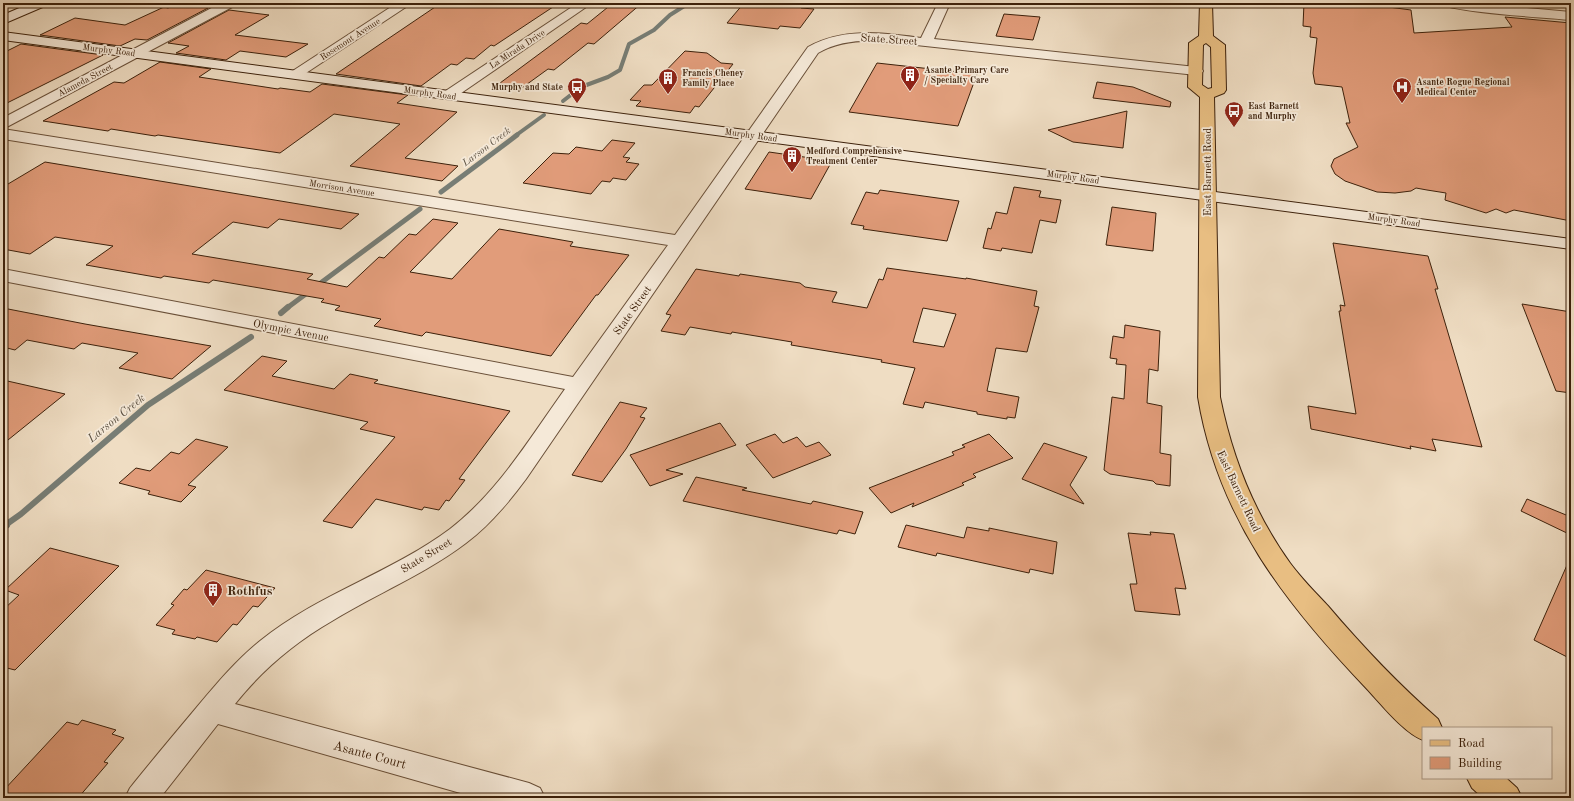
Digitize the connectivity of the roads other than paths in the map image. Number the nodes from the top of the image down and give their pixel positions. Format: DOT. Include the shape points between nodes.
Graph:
graph roads {
  1 [pos="41,3"];
  2 [pos="230,3"];
  3 [pos="406,3"];
  4 [pos="586,3"];
  5 [pos="944,3"];
  6 [pos="1206,3"];
  7 [pos="1446,3"];
  8 [pos="1571,16"];
  9 [pos="3,20"];
  10 [pos="3,36"];
  11 [pos="1206,38"];
  12 [pos="926,42"];
  13 [pos="135,54"];
  14 [pos="1196,71"];
  15 [pos="295,74"];
  16 [pos="449,95"];
  17 [pos="1207,95"];
  18 [pos="3,124"];
  19 [pos="3,134"];
  20 [pos="754,135"];
  21 [pos="1207,195"];
  22 [pos="680,241"];
  23 [pos="1571,244"];
  24 [pos="3,275"];
  25 [pos="578,385"];
  26 [pos="212,710"];
  27 [pos="1426,727"];
  28 [pos="1484,779"];
  29 [pos="141,798"];
  30 [pos="529,798"];
  31 [pos="1506,798"];
  1 -- 9 [label="street"];
  2 -- 13 [label="street, Alameda Street"];
  3 -- 15 [label="street, Rosemont Avenue"];
  4 -- 16 [label="street, La Mirada Drive"];
  5 -- 12 [label="street"];
  6 -- 11 [label="main road"];
  7 -- 8 [label="street"];
  10 -- 13 [label="street, Murphy Road"];
  11 -- 14 [label="main road" via="1196,43"];
  11 -- 17 [label="main road" via="1218,45 1219,90"];
  12 -- 14 [label="street, State Street"];
  12 -- 20 [label="street, State Street" via="863,36 847,37 823,44 813,50"];
  13 -- 15 [label="street, Murphy Road"];
  13 -- 18 [label="street, Alameda Street"];
  14 -- 17 [label="main road" via="1195,87"];
  15 -- 16 [label="street, Murphy Road"];
  16 -- 20 [label="street, Murphy Road"];
  17 -- 21 [label="main road, East Barnett Road"];
  19 -- 22 [label="street, Morrison Avenue"];
  20 -- 21 [label="street, Murphy Road"];
  20 -- 22 [label="street, State Street"];
  21 -- 23 [label="street, Murphy Road"];
  21 -- 27 [label="main road, East Barnett Road" via="1209,397 1221,454 1254,526 1281,570 1346,649 1398,703"];
  22 -- 25 [label="street, State Street"];
  24 -- 25 [label="street, Olympic Avenue"];
  25 -- 26 [label="street, State Street" via="518,474 496,502 475,522 448,543 416,562 308,620 252,665"];
  26 -- 29 [label="street, State Street"];
  26 -- 30 [label="street, Asante Court"];
  28 -- 31 [label="main road"];
}
